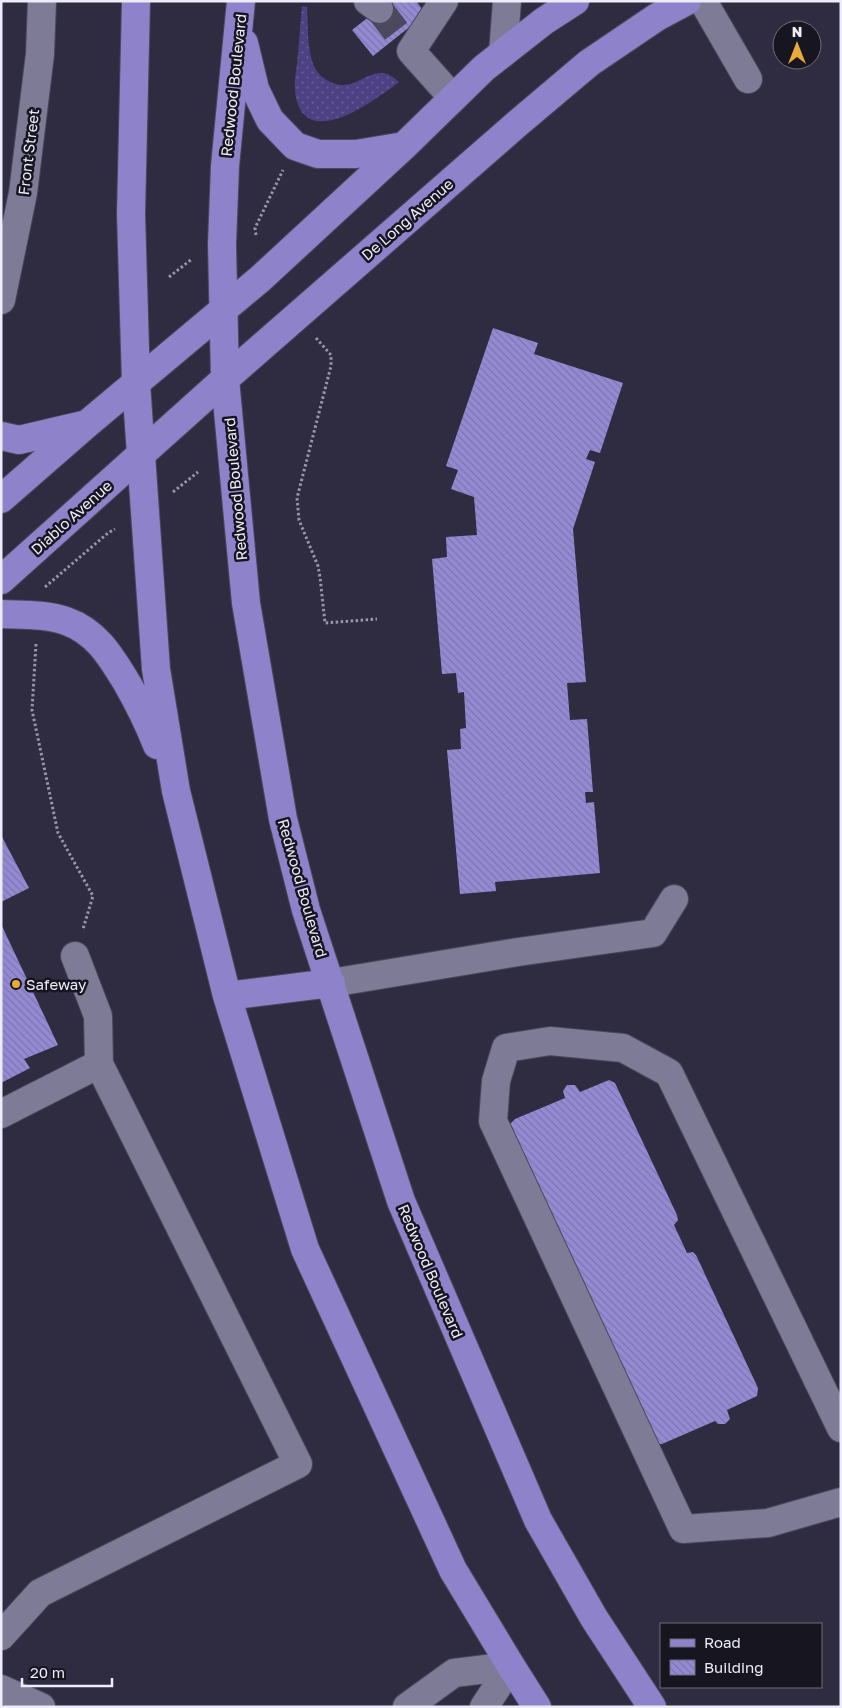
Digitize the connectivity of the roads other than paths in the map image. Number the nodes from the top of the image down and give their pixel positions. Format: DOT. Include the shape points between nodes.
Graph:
graph roads {
  1 [pos="42,1"];
  2 [pos="444,1"];
  3 [pos="575,1"];
  4 [pos="687,1"];
  5 [pos="703,1"];
  6 [pos="137,3"];
  7 [pos="506,3"];
  8 [pos="239,9"];
  9 [pos="525,36"];
  10 [pos="504,53"];
  11 [pos="748,79"];
  12 [pos="453,98"];
  13 [pos="404,146"];
  14 [pos="1,300"];
  15 [pos="224,310"];
  16 [pos="225,379"];
  17 [pos="136,384"];
  18 [pos="87,424"];
  19 [pos="1,436"];
  20 [pos="141,454"];
  21 [pos="1,499"];
  22 [pos="1,580"];
  23 [pos="1,614"];
  24 [pos="176,791"];
  25 [pos="674,899"];
  26 [pos="75,956"];
  27 [pos="331,983"];
  28 [pos="227,996"];
  29 [pos="100,1064"];
  30 [pos="1,1114"];
  31 [pos="841,1428"];
  32 [pos="841,1502"];
  33 [pos="1,1636"];
  34 [pos="510,1666"];
  35 [pos="1,1689"];
  36 [pos="41,1707"];
  37 [pos="407,1707"];
  38 [pos="484,1707"];
  39 [pos="537,1707"];
  40 [pos="652,1707"];
  1 -- 14 [label="street, Front Street" via="40,54 23,193"];
  2 -- 12 [label="street" via="405,43"];
  3 -- 9 [label="main road"];
  4 -- 16 [label="main road, De Long Avenue" via="657,17 589,63"];
  5 -- 11 [label="street"];
  6 -- 17 [label="main road" via="131,214"];
  7 -- 9 [label="street"];
  7 -- 10 [label="street"];
  8 -- 13 [label="main road" via="255,89 270,120 295,146 318,154 356,154"];
  8 -- 15 [label="main road, Redwood Boulevard" via="225,166"];
  9 -- 10 [label="main road"];
  10 -- 12 [label="main road"];
  12 -- 13 [label="main road"];
  13 -- 15 [label="main road"];
  15 -- 16 [label="main road, Redwood Boulevard"];
  15 -- 17 [label="main road"];
  16 -- 20 [label="main road, De Long Avenue"];
  16 -- 27 [label="main road, Redwood Boulevard" via="246,602 283,819 306,910"];
  17 -- 18 [label="main road"];
  17 -- 20 [label="main road"];
  18 -- 19 [label="main road" via="19,440"];
  18 -- 21 [label="main road"];
  20 -- 22 [label="main road, Diablo Avenue"];
  20 -- 24 [label="main road" via="156,669"];
  23 -- 24 [label="main road" via="39,616 67,622 103,646 144,714"];
  24 -- 28 [label="main road"];
  25 -- 27 [label="street" via="653,933"];
  26 -- 29 [label="street" via="98,1016"];
  27 -- 28 [label="main road"];
  27 -- 40 [label="main road, Redwood Boulevard" via="401,1201 538,1520 594,1618"];
  28 -- 34 [label="main road" via="305,1249 453,1570"];
  29 -- 30 [label="street"];
  29 -- 33 [label="street" via="298,1464 40,1593"];
  31 -- 32 [label="street" via="669,1073 623,1048 550,1041 506,1048 496,1081 493,1121 683,1529 768,1523"];
  34 -- 37 [label="street" via="454,1673"];
  34 -- 38 [label="street"];
  34 -- 39 [label="main road"];
  35 -- 36 [label="street"];
}
